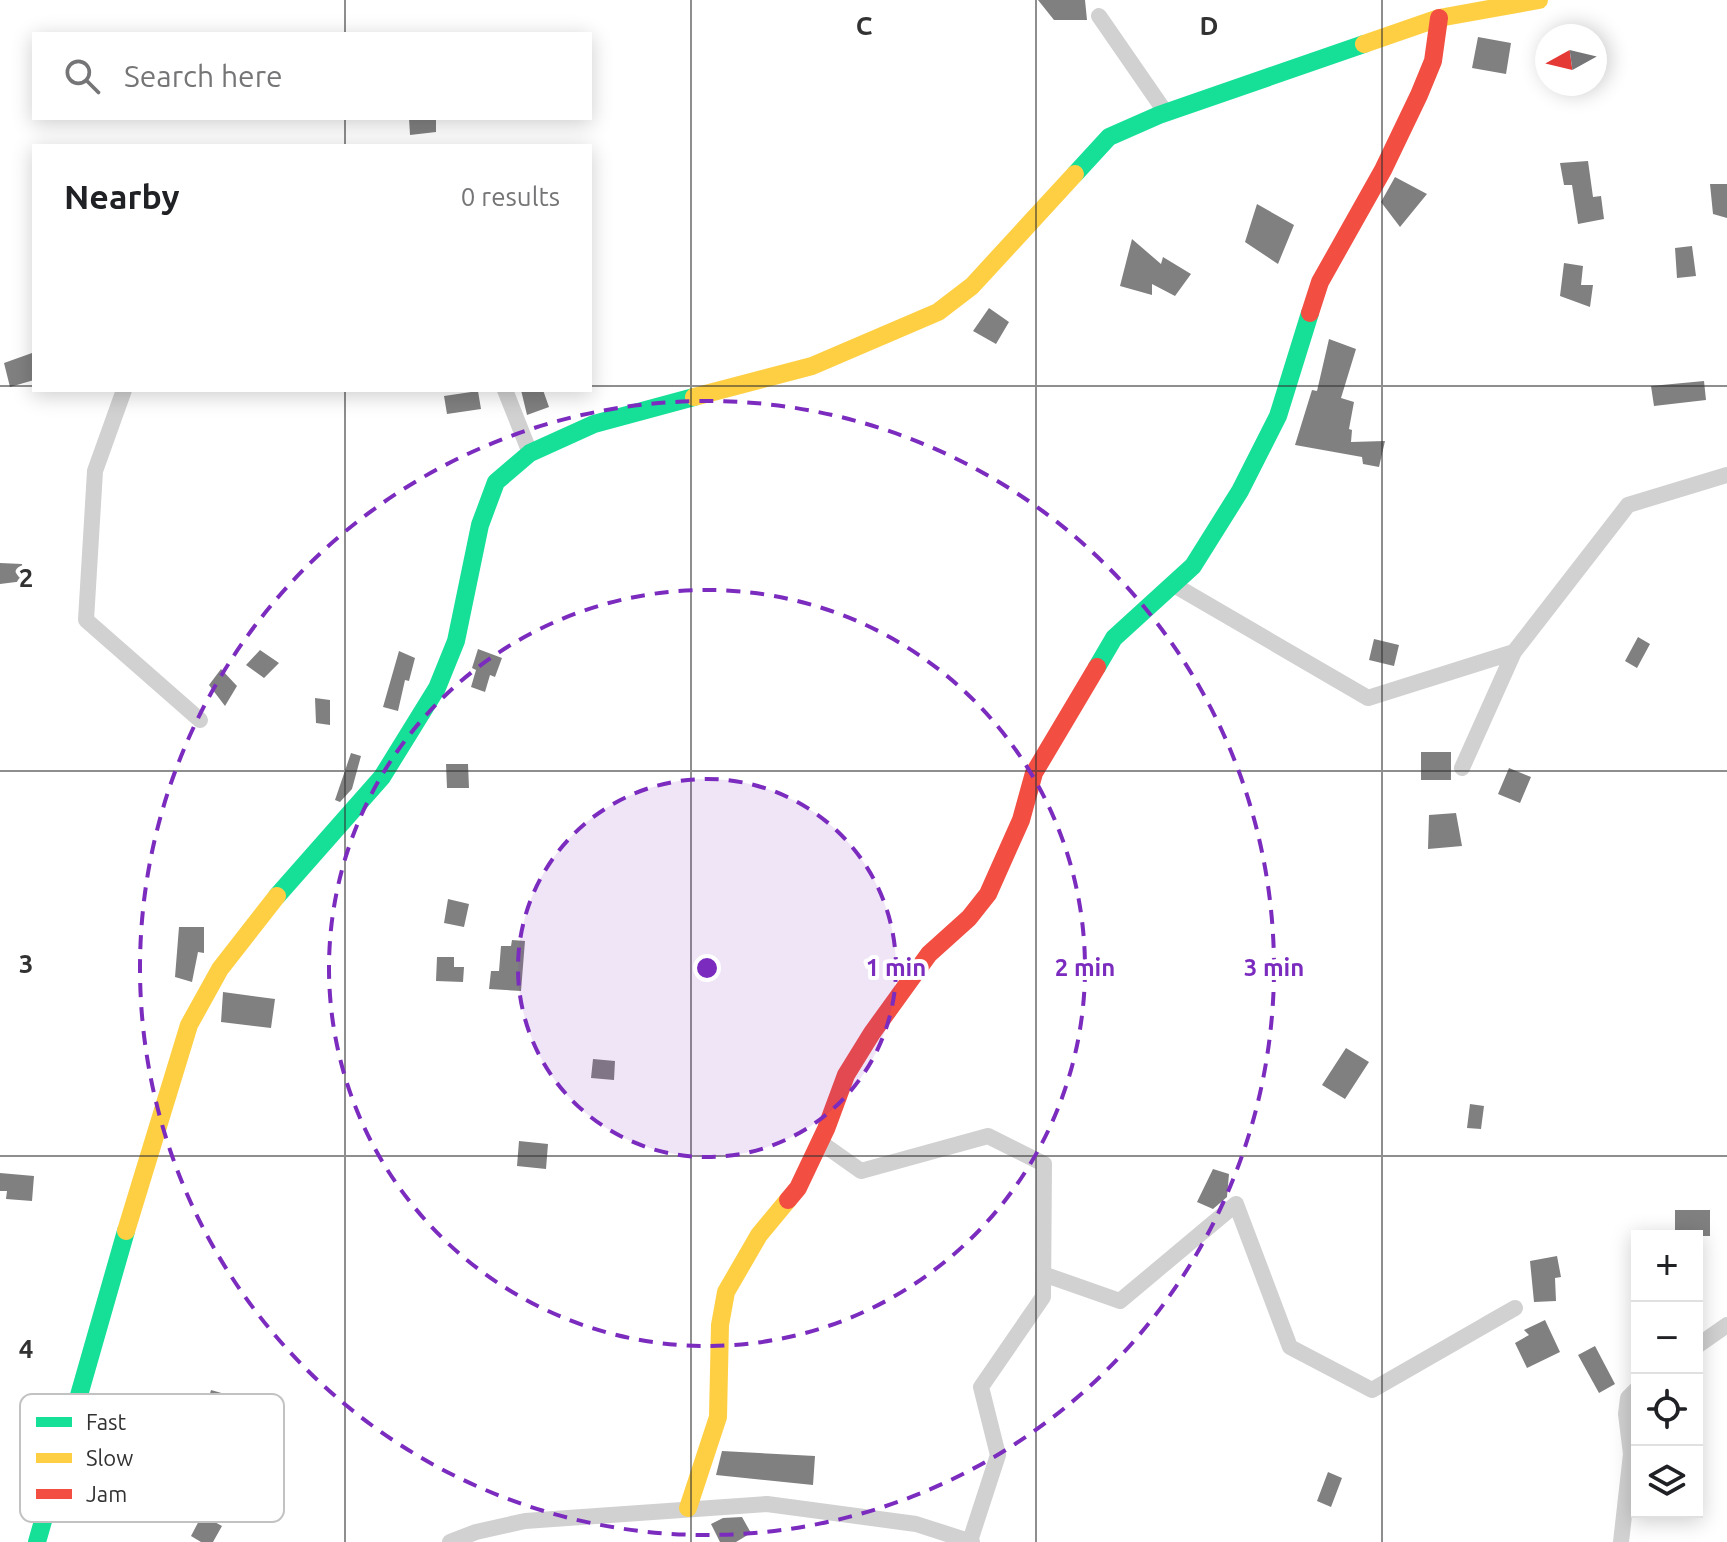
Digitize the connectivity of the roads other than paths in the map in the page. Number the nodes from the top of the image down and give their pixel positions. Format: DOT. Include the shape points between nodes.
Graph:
graph roads {
  1 [pos="1539,0"];
  2 [pos="1099,16"];
  3 [pos="1439,18"];
  4 [pos="1166,113"];
  5 [pos="123,392"];
  6 [pos="506,392"];
  7 [pos="530,453"];
  8 [pos="1727,475"];
  9 [pos="1174,585"];
  10 [pos="1514,652"];
  11 [pos="200,720"];
  12 [pos="1462,768"];
  13 [pos="820,1142"];
  14 [pos="1043,1274"];
  15 [pos="1485,1325"];
  16 [pos="1727,1325"];
  17 [pos="1703,1342"];
  18 [pos="81,1394"];
  19 [pos="1631,1395"];
  20 [pos="688,1508"];
  21 [pos="43,1522"];
  22 [pos="37,1542"];
  23 [pos="450,1542"];
  24 [pos="971,1542"];
  25 [pos="1621,1542"];
  1 -- 3 [label="street"];
  2 -- 4 [label="street"];
  3 -- 4 [label="street"];
  3 -- 9 [label="street" via="1433,61 1419,95 1320,282 1278,416 1240,491 1193,566"];
  4 -- 7 [label="street" via="1109,137 972,286 938,312 812,366 594,424"];
  5 -- 11 [label="street" via="95,471 86,620"];
  6 -- 7 [label="street"];
  7 -- 18 [label="street" via="496,482 480,525 456,641 437,688 382,777 241,940 189,1025"];
  8 -- 10 [label="street" via="1628,505"];
  9 -- 10 [label="street" via="1368,698"];
  9 -- 13 [label="street" via="1114,638 1034,773 1021,820 988,894 929,954 872,1033 846,1075"];
  10 -- 12 [label="street"];
  13 -- 14 [label="street" via="861,1171 988,1136 1044,1164"];
  13 -- 20 [label="street" via="798,1188 759,1235 726,1292 718,1417"];
  14 -- 15 [label="street" via="1120,1301 1236,1204 1290,1347 1372,1390 1515,1308"];
  14 -- 24 [label="street" via="1043,1297 981,1387 998,1455"];
  16 -- 17 [label="street"];
  19 -- 25 [label="street" via="1626,1414 1631,1454"];
  20 -- 23 [label="street" via="525,1521"];
  20 -- 24 [label="street" via="767,1504 916,1524"];
  21 -- 22 [label="street"];
}
